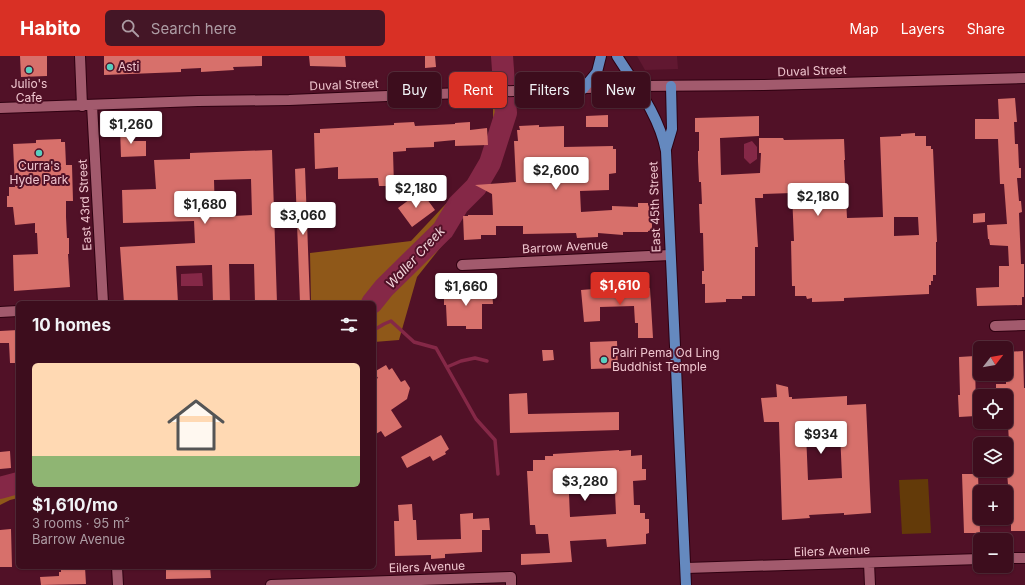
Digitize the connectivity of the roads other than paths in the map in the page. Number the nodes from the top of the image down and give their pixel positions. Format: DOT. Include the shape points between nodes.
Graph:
graph roads {
  1 [pos="80,56"];
  2 [pos="601,56"];
  3 [pos="617,56"];
  4 [pos="627,72"];
  5 [pos="1025,78"];
  6 [pos="650,86"];
  7 [pos="671,86"];
  8 [pos="584,88"];
  9 [pos="515,91"];
  10 [pos="87,105"];
  11 [pos="0,108"];
  12 [pos="650,108"];
  13 [pos="666,151"];
  14 [pos="670,255"];
  15 [pos="462,265"];
  16 [pos="103,301"];
  17 [pos="16,311"];
  18 [pos="0,312"];
  19 [pos="1025,325"];
  20 [pos="995,326"];
  21 [pos="1013,558"];
  22 [pos="1025,558"];
  23 [pos="973,559"];
  24 [pos="869,563"];
  25 [pos="686,568"];
  26 [pos="117,569"];
  27 [pos="511,581"];
  28 [pos="333,584"];
  29 [pos="118,585"];
  30 [pos="271,585"];
  31 [pos="686,585"];
  32 [pos="870,585"];
  1 -- 10 [label="street, East 43rd Street"];
  2 -- 8 [label="main road" via="597,72"];
  3 -- 4 [label="main road, East 45th Street"];
  5 -- 7 [label="street, Duval Street"];
  6 -- 7 [label="street, Duval Street"];
  7 -- 13 [label="main road" via="672,129"];
  9 -- 10 [label="street, Duval Street"];
  10 -- 11 [label="street, Duval Street"];
  10 -- 16 [label="street, East 43rd Street"];
  12 -- 13 [label="main road, East 45th Street" via="662,133"];
  13 -- 14 [label="main road, East 45th Street"];
  14 -- 15 [label="street, Barrow Avenue"];
  14 -- 25 [label="main road, East 45th Street"];
  17 -- 18 [label="street"];
  19 -- 20 [label="street"];
  21 -- 22 [label="street"];
  23 -- 24 [label="street, Eilers Avenue"];
  24 -- 25 [label="street, Eilers Avenue"];
  24 -- 32 [label="street"];
  25 -- 31 [label="main road, East 45th Street"];
  26 -- 29 [label="street"];
  27 -- 28 [label="street, Eilers Avenue"];
  28 -- 30 [label="street, Eilers Avenue"];
}
